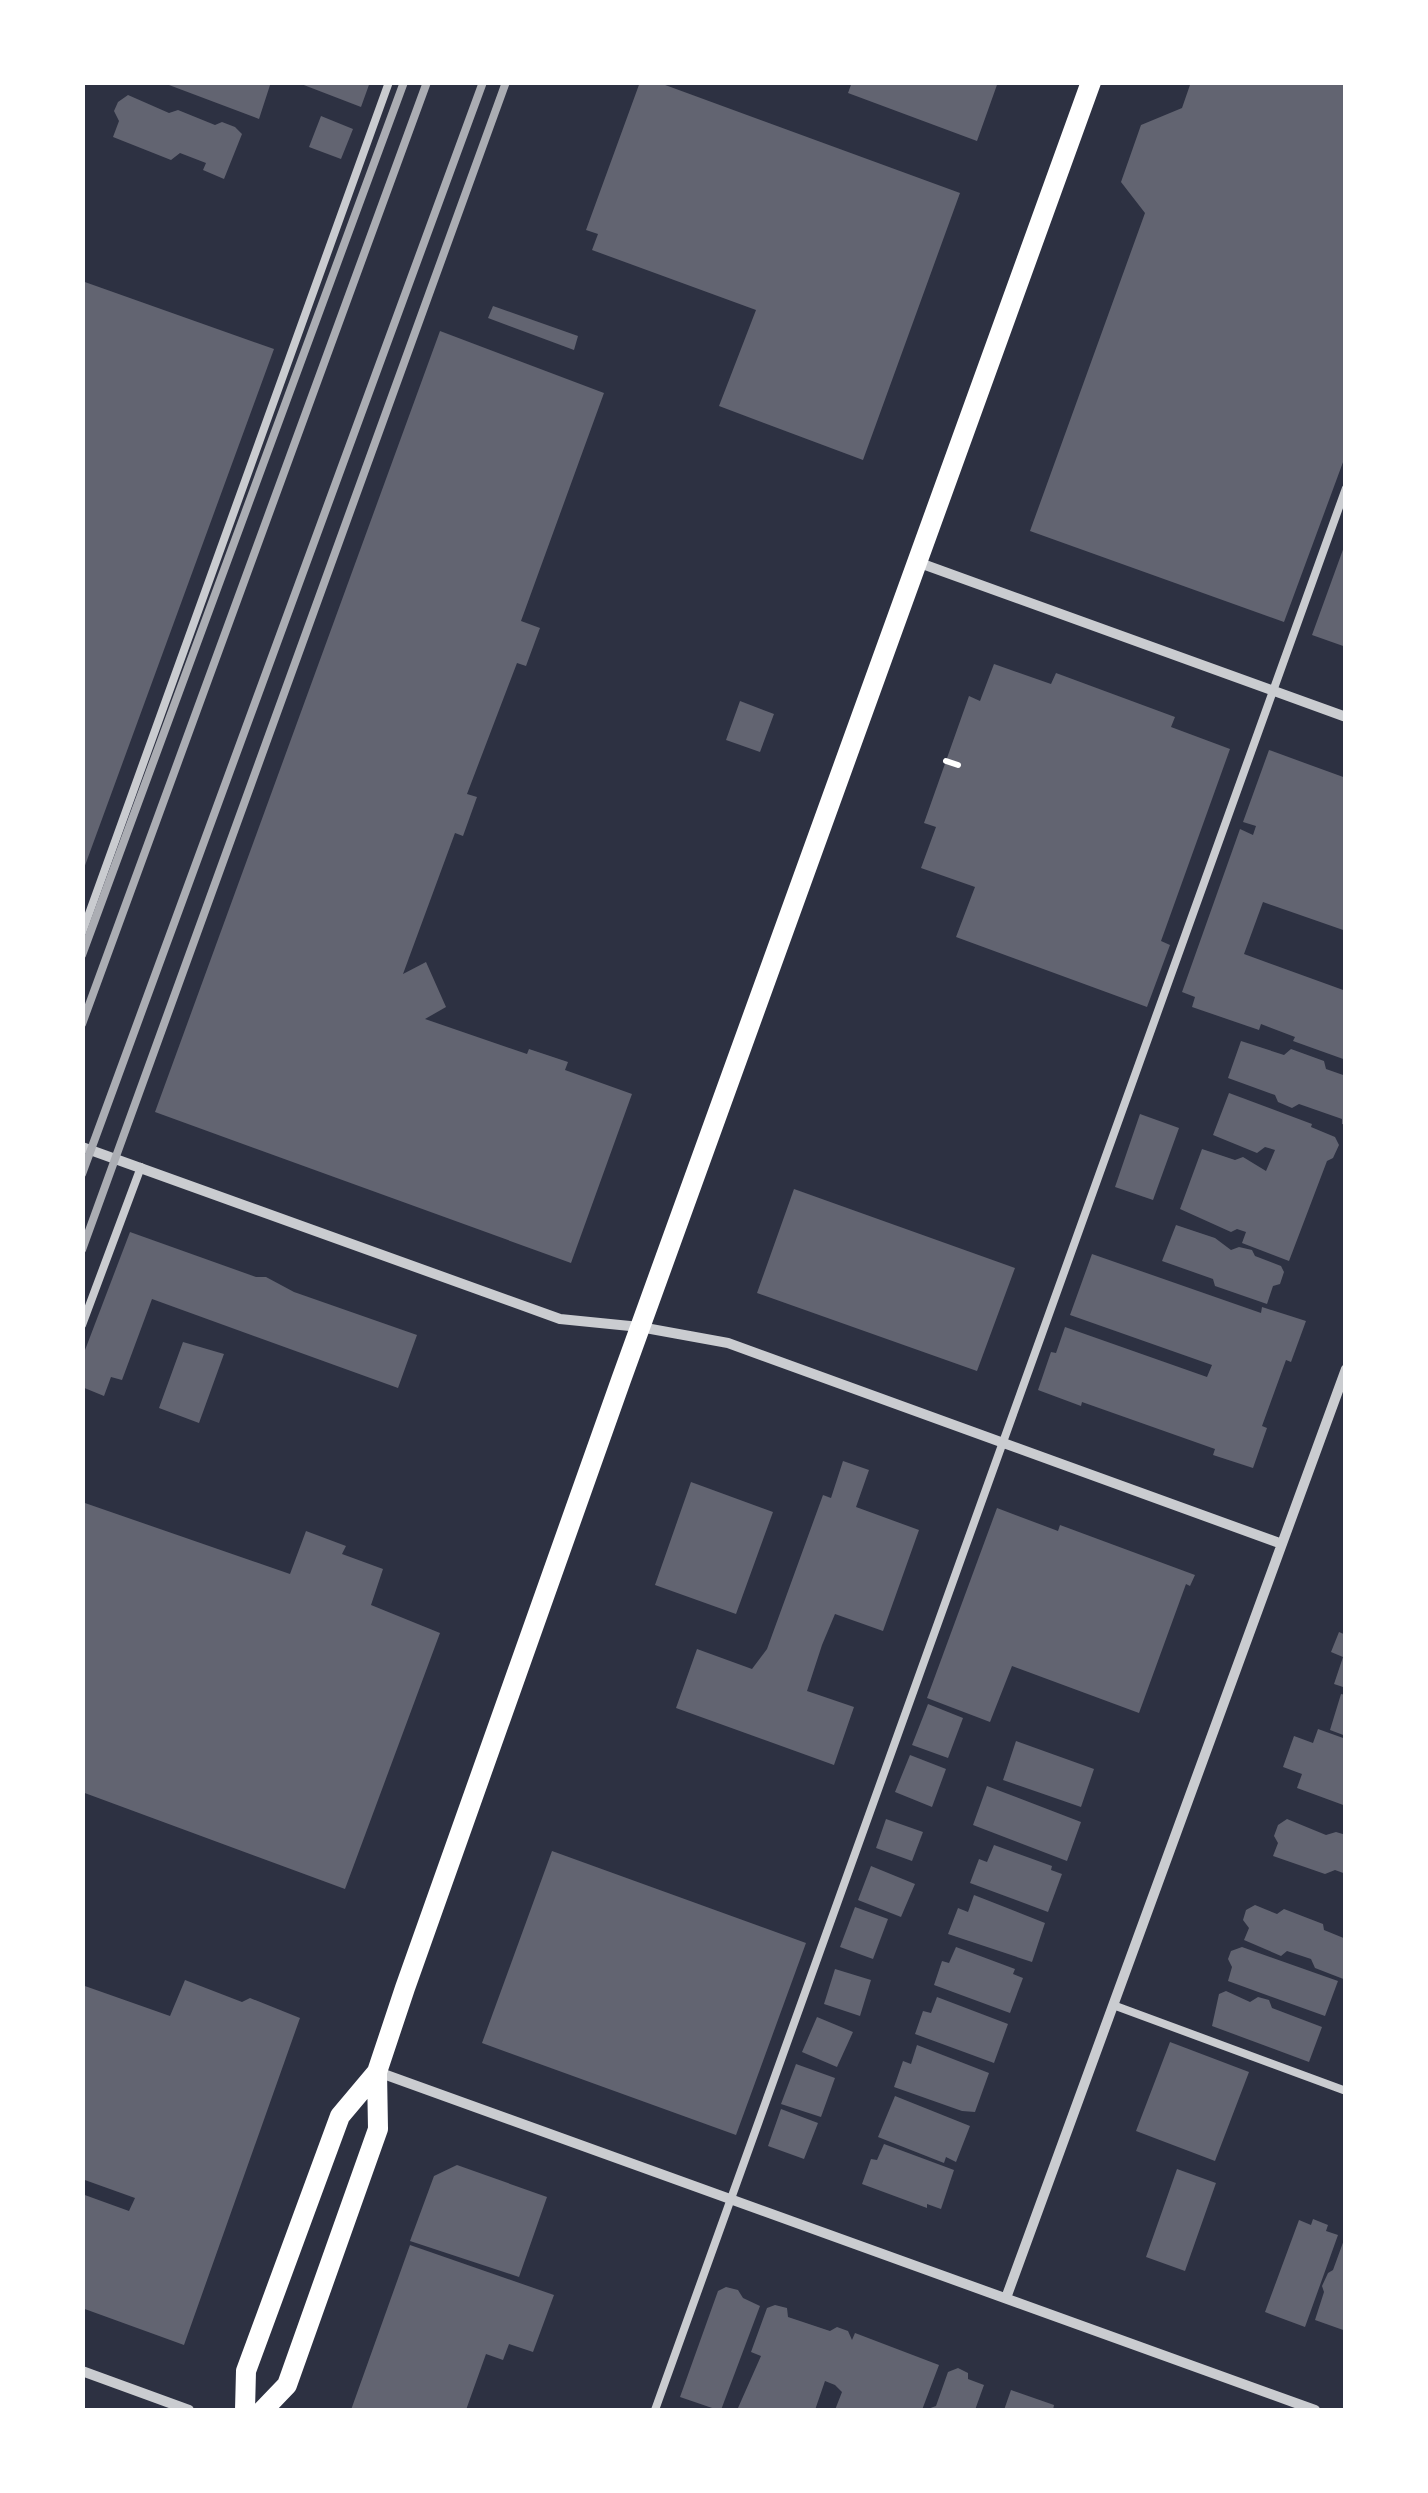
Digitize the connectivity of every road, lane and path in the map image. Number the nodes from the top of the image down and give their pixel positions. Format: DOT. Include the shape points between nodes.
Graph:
graph roads {
  1 [pos="389,82"];
  2 [pos="1091,82"];
  3 [pos="1346,488"];
  4 [pos="916,562"];
  5 [pos="1272,690"];
  6 [pos="1346,717"];
  7 [pos="946,760"];
  8 [pos="958,765"];
  9 [pos="82,933"];
  10 [pos="82,1146"];
  11 [pos="141,1167"];
  12 [pos="82,1325"];
  13 [pos="640,1327"];
  14 [pos="1346,1369"];
  15 [pos="1002,1444"];
  16 [pos="1282,1544"];
  17 [pos="1113,2005"];
  18 [pos="377,2072"];
  19 [pos="1346,2091"];
  20 [pos="731,2199"];
  21 [pos="1006,2298"];
  22 [pos="82,2371"];
  23 [pos="190,2410"];
  24 [pos="245,2410"];
  25 [pos="264,2410"];
  26 [pos="655,2410"];
  27 [pos="1316,2410"];
  1 -- 9 [label="lane"];
  2 -- 4 [label="main road"];
  3 -- 5 [label="lane"];
  4 -- 5 [label="street"];
  4 -- 13 [label="main road"];
  5 -- 6 [label="street"];
  5 -- 15 [label="lane"];
  7 -- 8 [label="path"];
  10 -- 11 [label="street"];
  11 -- 12 [label="lane"];
  11 -- 13 [label="street" via="560,1318"];
  13 -- 15 [label="street" via="728,1343"];
  13 -- 18 [label="main road"];
  14 -- 16 [label="street"];
  15 -- 16 [label="street"];
  15 -- 20 [label="lane"];
  16 -- 17 [label="street"];
  17 -- 19 [label="lane"];
  17 -- 21 [label="street"];
  18 -- 20 [label="street"];
  18 -- 24 [label="main road" via="340,2116 246,2371"];
  18 -- 25 [label="main road" via="378,2129 287,2385"];
  20 -- 21 [label="street"];
  20 -- 26 [label="lane"];
  21 -- 27 [label="street"];
  22 -- 23 [label="street"];
}
